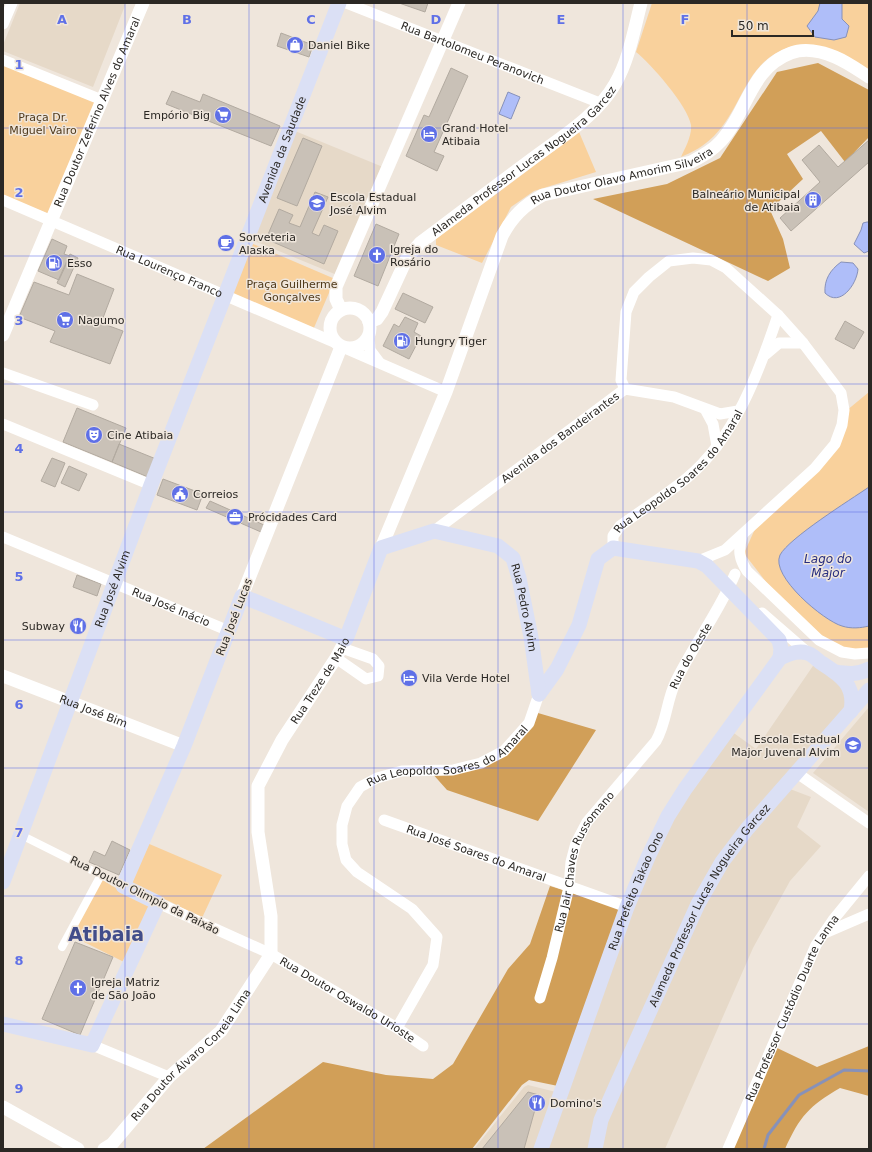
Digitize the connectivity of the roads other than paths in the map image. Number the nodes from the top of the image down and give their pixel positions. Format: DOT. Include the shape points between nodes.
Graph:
graph roads {
  1 [pos="12,3"];
  2 [pos="143,3"];
  3 [pos="339,3"];
  4 [pos="346,3"];
  5 [pos="459,3"];
  6 [pos="641,3"];
  7 [pos="3,24"];
  8 [pos="441,41"];
  9 [pos="3,60"];
  10 [pos="869,77"];
  11 [pos="102,100"];
  12 [pos="600,103"];
  13 [pos="3,200"];
  14 [pos="52,221"];
  15 [pos="226,296"];
  16 [pos="341,310"];
  17 [pos="778,315"];
  18 [pos="369,322"];
  19 [pos="3,335"];
  20 [pos="369,336"];
  21 [pos="803,343"];
  22 [pos="341,346"];
  23 [pos="764,357"];
  24 [pos="381,363"];
  25 [pos="3,373"];
  26 [pos="624,390"];
  27 [pos="446,392"];
  28 [pos="93,405"];
  29 [pos="705,409"];
  30 [pos="738,411"];
  31 [pos="3,424"];
  32 [pos="717,446"];
  33 [pos="151,485"];
  34 [pos="434,531"];
  35 [pos="742,536"];
  36 [pos="3,537"];
  37 [pos="381,548"];
  38 [pos="613,548"];
  39 [pos="739,548"];
  40 [pos="698,561"];
  41 [pos="735,574"];
  42 [pos="114,583"];
  43 [pos="728,590"];
  44 [pos="242,596"];
  45 [pos="229,631"];
  46 [pos="341,649"];
  47 [pos="808,653"];
  48 [pos="869,653"];
  49 [pos="780,658"];
  50 [pos="869,668"];
  51 [pos="835,672"];
  52 [pos="3,676"];
  53 [pos="869,690"];
  54 [pos="539,694"];
  55 [pos="70,702"];
  56 [pos="851,710"];
  57 [pos="656,741"];
  58 [pos="184,746"];
  59 [pos="796,772"];
  60 [pos="384,820"];
  61 [pos="869,824"];
  62 [pos="21,834"];
  63 [pos="7,862"];
  64 [pos="101,875"];
  65 [pos="869,876"];
  66 [pos="3,882"];
  67 [pos="123,886"];
  68 [pos="569,887"];
  69 [pos="158,903"];
  70 [pos="627,908"];
  71 [pos="869,914"];
  72 [pos="822,934"];
  73 [pos="62,947"];
  74 [pos="271,954"];
  75 [pos="540,998"];
  76 [pos="3,1024"];
  77 [pos="397,1028"];
  78 [pos="92,1045"];
  79 [pos="423,1046"];
  80 [pos="169,1077"];
  81 [pos="3,1107"];
  82 [pos="78,1149"];
  83 [pos="104,1149"];
  84 [pos="541,1149"];
  85 [pos="595,1149"];
  86 [pos="728,1149"];
  1 -- 7 [label="street"];
  2 -- 11 [label="street, Rua Doutor Zeferino Alves do Amaral"];
  3 -- 15 [label="main road, Avenida da Saudade"];
  4 -- 8 [label="street, Rua Bartolomeu Peranovich"];
  5 -- 8 [label="street"];
  6 -- 12 [label="street, Alameda Professor Lucas Nogueira Garcez" via="625,61 615,85"];
  8 -- 12 [label="street, Rua Bartolomeu Peranovich"];
  8 -- 16 [label="street" via="336,286 336,299"];
  9 -- 11 [label="street"];
  10 -- 27 [label="street, Rua Doutor Olavo Amorim Silveira" via="835,57 816,51 798,51 778,58 762,73 736,120 721,141 707,154 691,162 543,195 528,202 516,214 502,236"];
  11 -- 14 [label="street, Rua Doutor Zeferino Alves do Amaral"];
  12 -- 18 [label="street, Alameda Professor Lucas Nogueira Garcez" via="583,120 420,243 407,258 382,312 377,319"];
  13 -- 14 [label="street, Rua Lourenço Franco"];
  14 -- 15 [label="street, Rua Lourenço Franco"];
  14 -- 19 [label="street, Rua Doutor Zeferino Alves do Amaral"];
  15 -- 22 [label="street, Rua Lourenço Franco"];
  15 -- 33 [label="main road, Rua José Alvim"];
  16 -- 18 [label="street" via="361,311"];
  16 -- 22 [label="street" via="330,325 332,338"];
  17 -- 21 [label="street, Avenida dos Bandeirantes"];
  17 -- 23 [label="street, Rua Leopoldo Soares do Amaral"];
  17 -- 26 [label="street, Avenida dos Bandeirantes" via="726,268 710,260 693,258 669,261 634,292 626,312 621,380"];
  18 -- 20 [label="street"];
  20 -- 22 [label="street" via="360,346"];
  20 -- 24 [label="street" via="370,350"];
  21 -- 23 [label="street" via="779,343"];
  21 -- 35 [label="street, Avenida dos Bandeirantes" via="841,393 844,410 842,425 835,444 815,468"];
  22 -- 24 [label="street, Rua Lourenço Franco"];
  22 -- 44 [label="street, Rua José Lucas"];
  23 -- 30 [label="street, Rua Leopoldo Soares do Amaral"];
  24 -- 27 [label="street, Rua Lourenço Franco"];
  25 -- 28 [label="street"];
  26 -- 29 [label="street" via="674,397"];
  26 -- 34 [label="street, Avenida dos Bandeirantes"];
  27 -- 37 [label="street, Rua Treze de Maio"];
  29 -- 30 [label="street" via="720,414"];
  29 -- 32 [label="street" via="713,424"];
  30 -- 32 [label="street, Rua Leopoldo Soares do Amaral"];
  31 -- 33 [label="street"];
  32 -- 38 [label="street, Rua Leopoldo Soares do Amaral" via="688,478 620,526 613,536"];
  33 -- 42 [label="main road, Rua José Alvim"];
  34 -- 37 [label="main road, Avenida dos Bandeirantes"];
  34 -- 54 [label="main road, Rua Pedro Alvim" via="498,546 513,558 531,637"];
  35 -- 39 [label="street"];
  35 -- 40 [label="street, Avenida dos Bandeirantes" via="725,550"];
  36 -- 42 [label="street, Rua José Inácio"];
  37 -- 46 [label="main road, Rua Treze de Maio"];
  38 -- 40 [label="main road"];
  38 -- 54 [label="main road, Rua Leopoldo Soares do Amaral" via="598,559 579,625 557,669"];
  39 -- 41 [label="street"];
  39 -- 48 [label="street" via="741,561 748,571 819,640 842,652"];
  40 -- 43 [label="main road" via="715,573"];
  41 -- 43 [label="street, Rua do Oeste"];
  41 -- 47 [label="street" via="742,595"];
  42 -- 45 [label="street, Rua José Inácio"];
  42 -- 55 [label="main road, Rua José Alvim"];
  43 -- 49 [label="main road" via="779,640"];
  43 -- 57 [label="street, Rua do Oeste" via="676,681 668,702 662,731"];
  44 -- 45 [label="main road, Rua José Lucas"];
  44 -- 46 [label="main road"];
  45 -- 58 [label="main road, Rua José Lucas"];
  46 -- 74 [label="street, Rua Treze de Maio" via="282,740 258,786 258,832 271,916"];
  47 -- 49 [label="main road" via="789,653"];
  47 -- 51 [label="main road"];
  49 -- 70 [label="main road, Rua Prefeito Takao Ono" via="668,816"];
  50 -- 51 [label="main road" via="849,675"];
  51 -- 56 [label="main road" via="850,689 853,699"];
  52 -- 55 [label="street, Rua José Bim"];
  53 -- 56 [label="main road, Alameda Professor Lucas Nogueira Garcez"];
  54 -- 77 [label="street, Rua Leopoldo Soares do Amaral" via="529,723 504,751 481,763 453,770 402,771 377,778 360,787 346,806 342,825 342,844 346,860 356,872 412,909 437,937 433,965"];
  55 -- 58 [label="street, Rua José Bim"];
  55 -- 62 [label="main road, Rua José Alvim"];
  56 -- 59 [label="main road, Alameda Professor Lucas Nogueira Garcez"];
  57 -- 68 [label="street, Rua Jair Chaves Russomano" via="587,822 576,843"];
  58 -- 67 [label="main road, Rua José Lucas"];
  59 -- 61 [label="street"];
  59 -- 85 [label="main road, Alameda Professor Lucas Nogueira Garcez" via="722,862 698,904 601,1120"];
  60 -- 68 [label="street, Rua José Soares do Amaral"];
  62 -- 63 [label="main road, Rua José Alvim"];
  62 -- 64 [label="street, Rua Doutor Olimpio da Paixão"];
  63 -- 66 [label="main road, Rua José Alvim"];
  64 -- 67 [label="street, Rua Doutor Olimpio da Paixão"];
  64 -- 73 [label="street"];
  65 -- 72 [label="street, Rua Professor Custódio Duarte Lanna"];
  67 -- 69 [label="main road, Rua Doutor Olimpio da Paixão"];
  68 -- 70 [label="street, Rua José Soares do Amaral"];
  68 -- 75 [label="street, Rua Jair Chaves Russomano"];
  69 -- 74 [label="street, Rua Doutor Olimpio da Paixão"];
  69 -- 78 [label="main road"];
  70 -- 84 [label="main road, Rua Prefeito Takao Ono"];
  71 -- 72 [label="street"];
  72 -- 86 [label="street, Rua Professor Custódio Duarte Lanna"];
  74 -- 77 [label="street, Rua Doutor Oswaldo Urioste"];
  74 -- 80 [label="street, Rua Doutor Álvaro Correia Lima" via="222,1031"];
  76 -- 78 [label="main road"];
  77 -- 79 [label="street, Rua Doutor Oswaldo Urioste"];
  78 -- 80 [label="street"];
  80 -- 83 [label="street, Rua Doutor Álvaro Correia Lima" via="112,1144"];
  81 -- 82 [label="street"];
}
